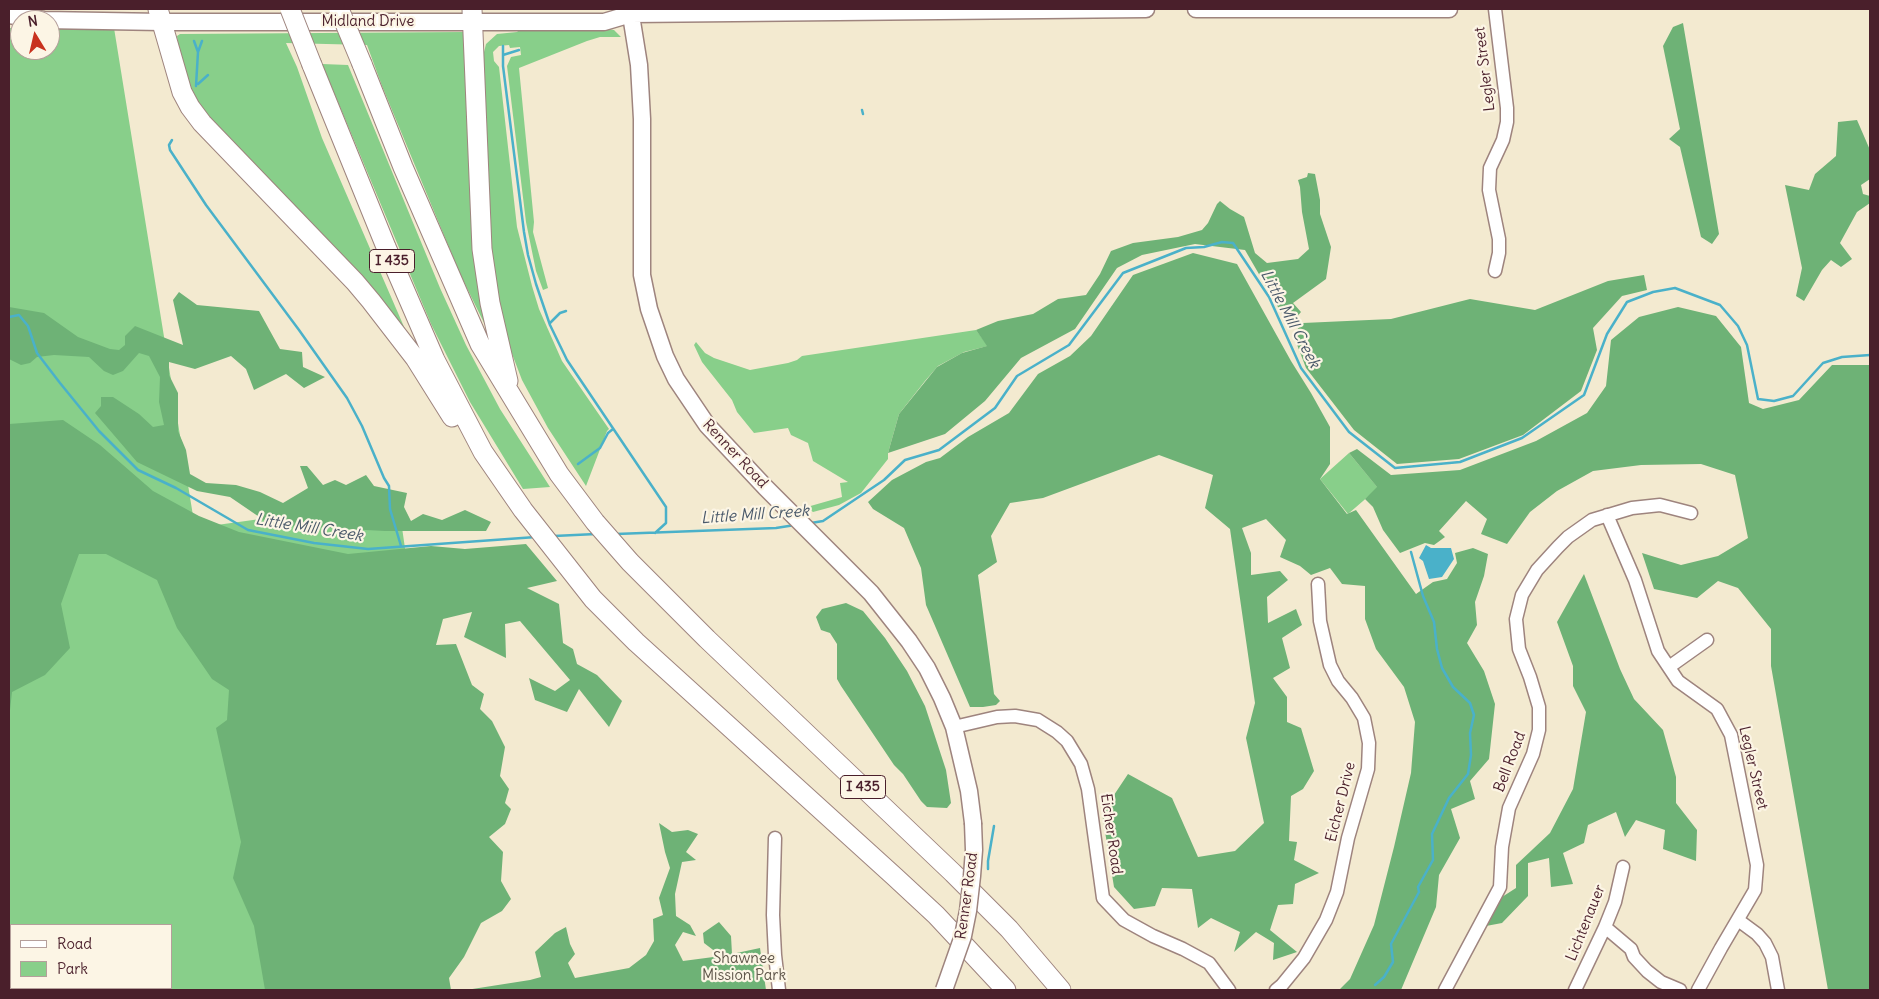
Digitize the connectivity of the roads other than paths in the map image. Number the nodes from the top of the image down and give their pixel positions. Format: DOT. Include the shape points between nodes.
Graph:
graph roads {
  1 [pos="290,9"];
  2 [pos="339,9"];
  3 [pos="1146,9"];
  4 [pos="1196,9"];
  5 [pos="1448,9"];
  6 [pos="1495,9"];
  7 [pos="627,10"];
  8 [pos="160,15"];
  9 [pos="473,15"];
  10 [pos="60,19"];
  11 [pos="1495,271"];
  12 [pos="512,399"];
  13 [pos="483,452"];
  14 [pos="1691,513"];
  15 [pos="1607,515"];
  16 [pos="1318,584"];
  17 [pos="1707,640"];
  18 [pos="1669,667"];
  19 [pos="954,726"];
  20 [pos="775,838"];
  21 [pos="1623,867"];
  22 [pos="1738,920"];
  23 [pos="1605,927"];
  24 [pos="778,990"];
  25 [pos="944,990"];
  26 [pos="1006,990"];
  27 [pos="1061,990"];
  28 [pos="1229,990"];
  29 [pos="1276,990"];
  30 [pos="1445,990"];
  31 [pos="1575,990"];
  32 [pos="1680,990"];
  33 [pos="1698,990"];
  34 [pos="1778,990"];
  1 -- 13 [label="highway, I 435, bridge" via="419,324"];
  2 -- 12 [label="highway, I 435, bridge" via="477,336"];
  3 -- 7 [label="main road, Midland Drive"];
  4 -- 5 [label="main road"];
  6 -- 11 [label="street, Legler Street" via="1507,108 1504,140 1490,168 1489,190 1499,239"];
  7 -- 9 [label="main road, Midland Drive" via="604,22"];
  7 -- 19 [label="main road, Renner Road" via="639,65 642,275 649,309 665,356 690,402 723,443 884,607 931,676"];
  8 -- 9 [label="main road, Midland Drive"];
  8 -- 10 [label="main road, Midland Drive"];
  8 -- 13 [label="highway" via="182,92 190,107 355,282 415,358 463,434"];
  9 -- 12 [label="highway" via="482,249 490,303"];
  12 -- 27 [label="highway, I 435" via="559,474 595,522 658,590 953,872 1009,929"];
  13 -- 26 [label="highway, I 435" via="539,532 594,599 636,642 895,876"];
  14 -- 15 [label="street, Bell Road" via="1660,505"];
  15 -- 18 [label="street, Legler Street" via="1635,580 1658,651"];
  15 -- 30 [label="street, Bell Road" via="1592,520 1568,537 1537,570 1522,595 1516,619 1519,649 1539,707 1539,730 1534,754 1509,808 1502,847 1500,887"];
  16 -- 29 [label="street, Eicher Drive" via="1320,621 1330,665 1364,718 1369,743 1368,763 1337,892 1326,920 1304,958"];
  17 -- 18 [label="street"];
  18 -- 22 [label="street, Legler Street" via="1678,681 1717,709 1731,735 1757,865 1755,890"];
  19 -- 25 [label="main road, Renner Road, bridge" via="969,791 974,850 963,936"];
  19 -- 28 [label="street, Eicher Road" via="1015,716 1038,720 1067,741 1081,764 1088,789 1103,898 1124,920 1210,963"];
  20 -- 24 [label="street" via="773,914"];
  21 -- 23 [label="street, Lichtenauer"];
  22 -- 33 [label="street, Legler Street"];
  22 -- 34 [label="street" via="1765,943 1772,957"];
  23 -- 31 [label="street, Lichtenauer"];
  23 -- 32 [label="street" via="1631,949 1647,971 1661,982"];
}
